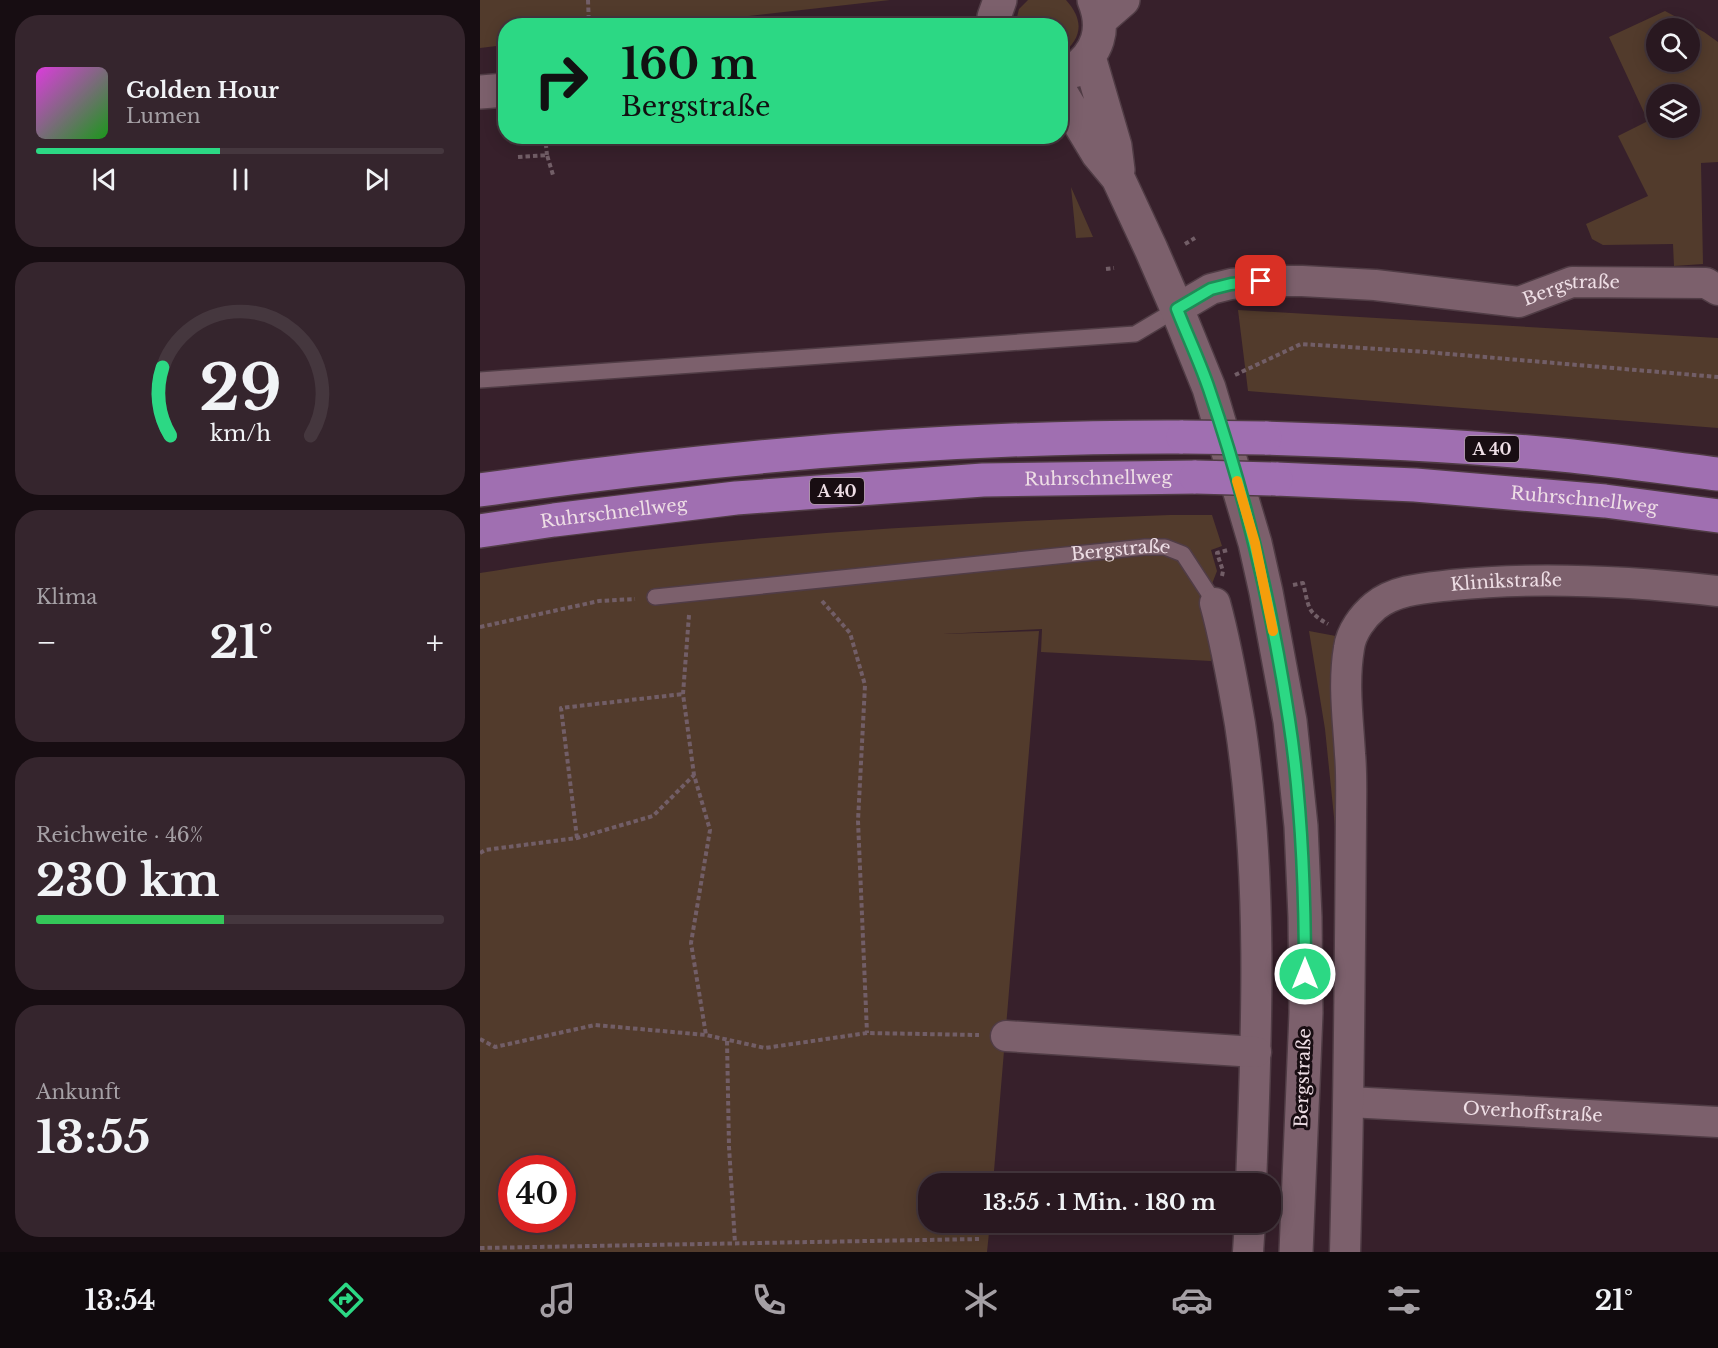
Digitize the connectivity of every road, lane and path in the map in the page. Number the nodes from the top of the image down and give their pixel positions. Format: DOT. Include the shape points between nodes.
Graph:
graph roads {
  1 [pos="588,0"];
  2 [pos="1106,7"];
  3 [pos="589,18"];
  4 [pos="1089,57"];
  5 [pos="1068,73"];
  6 [pos="498,91"];
  7 [pos="480,92"];
  8 [pos="1068,104"];
  9 [pos="546,144"];
  10 [pos="547,154"];
  11 [pos="518,157"];
  12 [pos="554,175"];
  13 [pos="1119,178"];
  14 [pos="1195,238"];
  15 [pos="1185,244"];
  16 [pos="1106,268"];
  17 [pos="1114,268"];
  18 [pos="1718,290"];
  19 [pos="1177,309"];
  20 [pos="1718,377"];
  21 [pos="480,380"];
  22 [pos="1209,388"];
  23 [pos="1718,474"];
  24 [pos="480,490"];
  25 [pos="1718,516"];
  26 [pos="480,531"];
  27 [pos="1228,550"];
  28 [pos="1223,571"];
  29 [pos="806,582"];
  30 [pos="1291,586"];
  31 [pos="1718,591"];
  32 [pos="690,594"];
  33 [pos="655,597"];
  34 [pos="1215,603"];
  35 [pos="1309,610"];
  36 [pos="480,627"];
  37 [pos="684,694"];
  38 [pos="694,775"];
  39 [pos="577,838"];
  40 [pos="480,853"];
  41 [pos="867,1033"];
  42 [pos="706,1035"];
  43 [pos="1006,1036"];
  44 [pos="480,1039"];
  45 [pos="727,1041"];
  46 [pos="1256,1052"];
  47 [pos="1349,1102"];
  48 [pos="1718,1122"];
  49 [pos="1251,1173"];
  50 [pos="1249,1233"];
  51 [pos="979,1239"];
  52 [pos="735,1243"];
  53 [pos="480,1248"];
  54 [pos="1248,1252"];
  55 [pos="1296,1252"];
  56 [pos="1346,1252"];
  1 -- 3 [label="path"];
  2 -- 4 [label="street"];
  4 -- 5 [label="street"];
  4 -- 13 [label="street, Bergstraße" via="1115,146"];
  6 -- 7 [label="street"];
  8 -- 13 [label="street, Bergstraße" via="1098,154"];
  9 -- 10 [label="path"];
  10 -- 11 [label="path"];
  10 -- 12 [label="path"];
  13 -- 19 [label="street, Bergstraße"];
  14 -- 15 [label="path"];
  16 -- 17 [label="path"];
  18 -- 19 [label="street, Bergstraße" via="1706,283 1572,282 1519,302 1375,285 1261,281 1211,289"];
  19 -- 21 [label="lane" via="1135,334"];
  19 -- 22 [label="street, Bergstraße"];
  20 -- 22 [label="path" via="1301,344"];
  22 -- 55 [label="street, Bergstraße" via="1266,592 1290,722 1301,826 1306,1013"];
  23 -- 24 [label="highway, A 40, bridge" via="1573,456 1374,442 1056,438 834,450"];
  25 -- 26 [label="highway, Ruhrschnellweg / A 40, bridge" via="1593,500 1415,485 1196,477 983,480 760,496"];
  27 -- 28 [label="path" via="1218,553"];
  29 -- 32 [label="lane, Bergstraße"];
  29 -- 34 [label="lane, Bergstraße" via="1146,547 1183,554"];
  29 -- 41 [label="path" via="850,633 865,686 858,821"];
  30 -- 35 [label="path" via="1303,583"];
  31 -- 47 [label="street, Klinikstraße" via="1661,584 1477,583 1396,595 1376,606 1358,624 1349,645 1346,673 1351,760"];
  32 -- 33 [label="lane, Bergstraße"];
  32 -- 37 [label="path"];
  33 -- 36 [label="path" via="598,601"];
  34 -- 46 [label="street, Bergstraße" via="1232,673 1252,826"];
  37 -- 38 [label="path"];
  37 -- 39 [label="path" via="561,708"];
  38 -- 39 [label="path" via="653,816"];
  38 -- 42 [label="path" via="710,830 691,943"];
  39 -- 40 [label="path"];
  41 -- 43 [label="path"];
  41 -- 45 [label="path" via="765,1048"];
  42 -- 44 [label="path" via="595,1025 495,1047"];
  42 -- 45 [label="path"];
  43 -- 46 [label="street"];
  45 -- 52 [label="path"];
  46 -- 49 [label="street, Bergstraße"];
  47 -- 48 [label="street, Overhoffstraße"];
  47 -- 56 [label="street"];
  50 -- 54 [label="street"];
  51 -- 52 [label="path"];
  52 -- 53 [label="path"];
}
